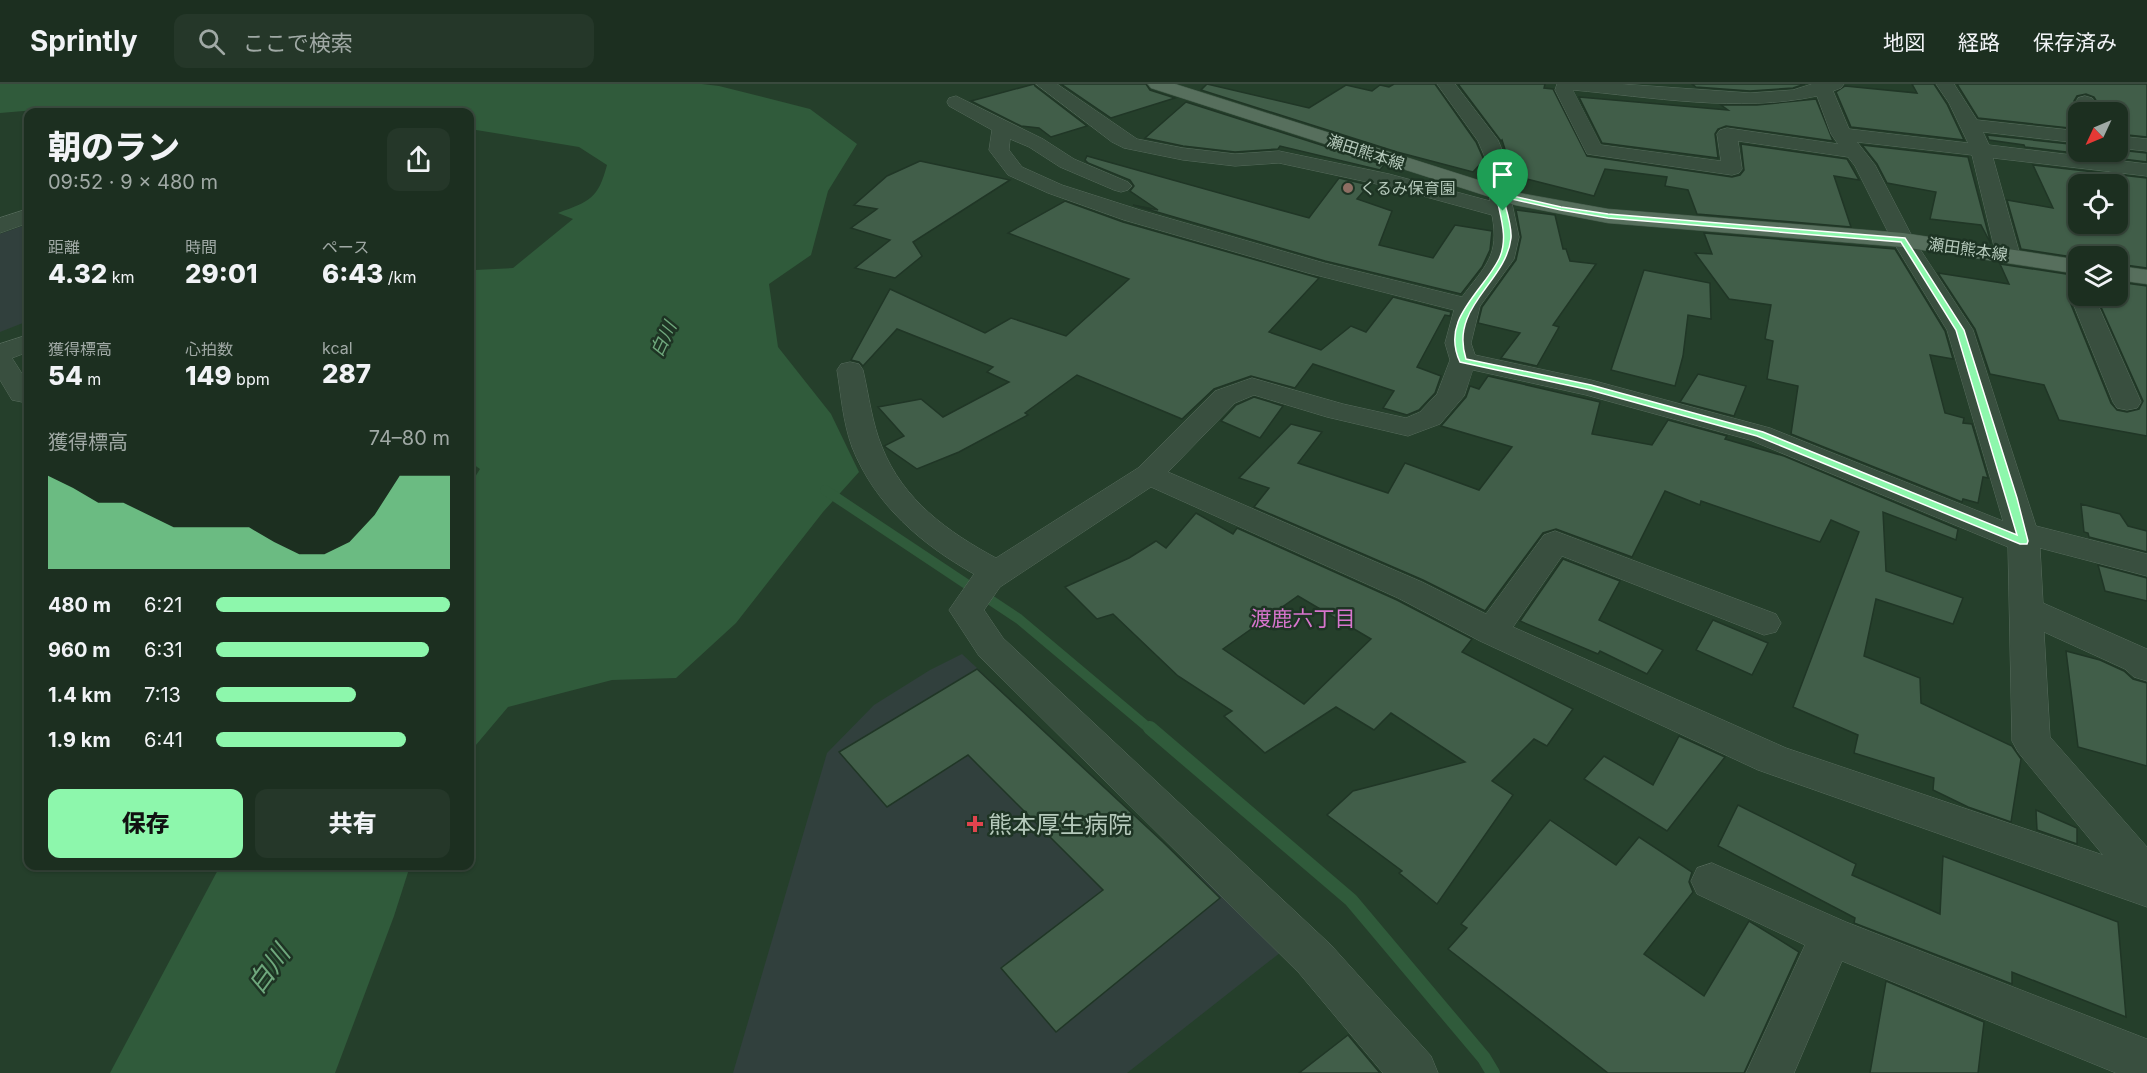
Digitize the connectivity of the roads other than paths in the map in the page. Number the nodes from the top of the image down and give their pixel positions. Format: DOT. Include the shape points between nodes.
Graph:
graph roads {
  1 [pos="1045,84"];
  2 [pos="1156,84"];
  3 [pos="1446,84"];
  4 [pos="1569,84"];
  5 [pos="1945,84"];
  6 [pos="1826,86"];
  7 [pos="956,102"];
  8 [pos="1970,124"];
  9 [pos="1102,125"];
  10 [pos="1002,128"];
  11 [pos="1080,131"];
  12 [pos="1841,134"];
  13 [pos="2068,136"];
  14 [pos="1058,137"];
  15 [pos="1036,143"];
  16 [pos="2128,143"];
  17 [pos="2147,145"];
  18 [pos="1981,150"];
  19 [pos="1855,152"];
  20 [pos="2147,170"];
  21 [pos="1121,186"];
  22 [pos="1501,203"];
  23 [pos="24,217"];
  24 [pos="0,226"];
  25 [pos="1903,240"];
  26 [pos="2008,255"];
  27 [pos="2068,265"];
  28 [pos="2128,274"];
  29 [pos="2147,277"];
  30 [pos="1468,306"];
  31 [pos="2086,306"];
  32 [pos="24,344"];
  33 [pos="0,353"];
  34 [pos="0,359"];
  35 [pos="1463,360"];
  36 [pos="850,370"];
  37 [pos="17,397"];
  38 [pos="2127,402"];
  39 [pos="1149,475"];
  40 [pos="2023,537"];
  41 [pos="2147,565"];
  42 [pos="984,587"];
  43 [pos="2026,609"];
  44 [pos="1764,623"];
  45 [pos="1492,632"];
  46 [pos="2147,668"];
  47 [pos="2147,877"];
  48 [pos="1712,881"];
  49 [pos="2147,888"];
  50 [pos="1832,936"];
  51 [pos="2147,1062"];
  52 [pos="1414,1073"];
  53 [pos="1770,1073"];
  1 -- 9 [label="street"];
  2 -- 22 [label="main road, 瀬田熊本線"];
  3 -- 22 [label="street" via="1488,140 1497,162"];
  4 -- 6 [label="street" via="1732,98 1790,96"];
  4 -- 19 [label="street" via="1564,90 1594,150 1732,169 1727,134"];
  5 -- 8 [label="street" via="1965,110"];
  6 -- 12 [label="street"];
  7 -- 10 [label="street"];
  8 -- 13 [label="street"];
  8 -- 18 [label="street"];
  9 -- 11 [label="street"];
  9 -- 22 [label="street" via="1131,144 1235,160 1279,157"];
  10 -- 15 [label="street"];
  10 -- 30 [label="street" via="999,150 1015,171 1055,189 1316,268"];
  12 -- 18 [label="street"];
  12 -- 19 [label="street"];
  14 -- 15 [label="street"];
  15 -- 21 [label="street" via="1067,163"];
  16 -- 17 [label="street"];
  18 -- 20 [label="street"];
  18 -- 26 [label="street"];
  19 -- 25 [label="street"];
  22 -- 25 [label="main road, 瀬田熊本線" via="1608,216"];
  22 -- 30 [label="street" via="1508,237 1502,259"];
  23 -- 24 [label="street"];
  25 -- 26 [label="main road, 瀬田熊本線"];
  25 -- 40 [label="street" via="1960,330"];
  26 -- 27 [label="main road, 瀬田熊本線"];
  28 -- 29 [label="main road"];
  30 -- 35 [label="street" via="1458,343"];
  31 -- 38 [label="street"];
  32 -- 33 [label="street"];
  34 -- 37 [label="street"];
  35 -- 39 [label="street" via="1450,396 1430,418 1408,427 1369,420 1252,386 1225,398"];
  35 -- 40 [label="street" via="1591,388 1760,434"];
  36 -- 42 [label="street" via="867,446 884,484 905,510 955,550"];
  39 -- 42 [label="street"];
  39 -- 45 [label="street" via="1410,590"];
  40 -- 41 [label="street"];
  40 -- 43 [label="street"];
  42 -- 52 [label="street" via="991,647 1315,959"];
  43 -- 46 [label="street" via="2138,660"];
  43 -- 47 [label="street" via="2031,741"];
  44 -- 45 [label="street" via="1555,542"];
  45 -- 49 [label="street" via="1772,759"];
  48 -- 50 [label="street"];
  50 -- 51 [label="street"];
  50 -- 53 [label="street"];
}
